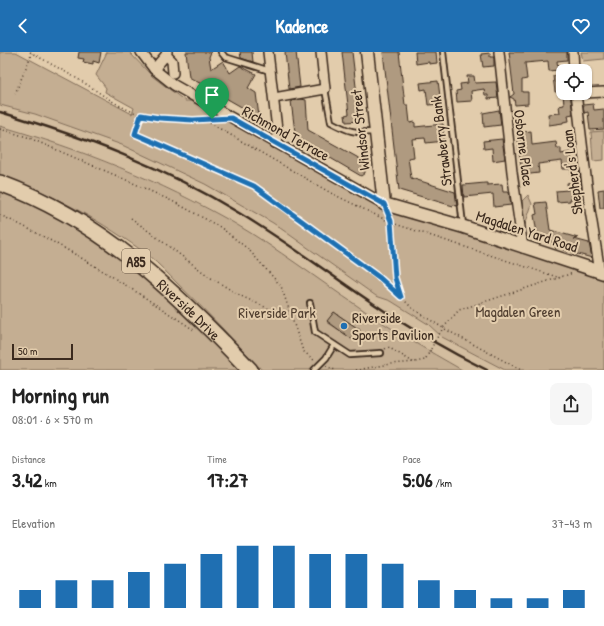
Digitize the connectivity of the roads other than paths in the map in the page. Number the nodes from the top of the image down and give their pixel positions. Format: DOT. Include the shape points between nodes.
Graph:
graph roads {
  1 [pos="141,52"];
  2 [pos="221,52"];
  3 [pos="268,52"];
  4 [pos="321,52"];
  5 [pos="367,52"];
  6 [pos="443,52"];
  7 [pos="499,52"];
  8 [pos="573,52"];
  9 [pos="167,54"];
  10 [pos="574,64"];
  11 [pos="154,69"];
  12 [pos="270,71"];
  13 [pos="173,73"];
  14 [pos="326,89"];
  15 [pos="604,92"];
  16 [pos="592,93"];
  17 [pos="274,98"];
  18 [pos="577,100"];
  19 [pos="376,132"];
  20 [pos="276,143"];
  21 [pos="0,183"];
  22 [pos="384,204"];
  23 [pos="464,227"];
  24 [pos="523,248"];
  25 [pos="602,272"];
  26 [pos="310,303"];
  27 [pos="334,345"];
  28 [pos="381,353"];
  29 [pos="250,370"];
  30 [pos="314,370"];
  1 -- 11 [label="street, Richmond Terrace"];
  2 -- 12 [label="lane" via="226,57"];
  3 -- 12 [label="street"];
  4 -- 14 [label="street"];
  5 -- 19 [label="street, Windsor Street"];
  6 -- 23 [label="lane, Strawberry Bank"];
  7 -- 24 [label="street, Osborne Place"];
  8 -- 10 [label="street"];
  9 -- 11 [label="street"];
  9 -- 13 [label="street" via="172,61"];
  11 -- 20 [label="street, Richmond Terrace" via="174,85"];
  12 -- 17 [label="street"];
  14 -- 17 [label="street"];
  14 -- 19 [label="lane" via="331,122 356,133"];
  15 -- 16 [label="street"];
  17 -- 20 [label="street" via="278,138"];
  18 -- 25 [label="street, Shepherd's Loan" via="590,210"];
  19 -- 22 [label="street, Windsor Street"];
  20 -- 22 [label="street, Richmond Terrace"];
  21 -- 29 [label="main road, Riverside Drive / A85" via="45,202 108,240 147,270 212,330"];
  22 -- 23 [label="street, Magdalen Yard Road"];
  23 -- 24 [label="street, Magdalen Yard Road"];
  24 -- 25 [label="street, Magdalen Yard Road"];
  26 -- 27 [label="lane" via="315,332"];
  27 -- 28 [label="lane" via="350,355"];
  27 -- 30 [label="lane"];
}
